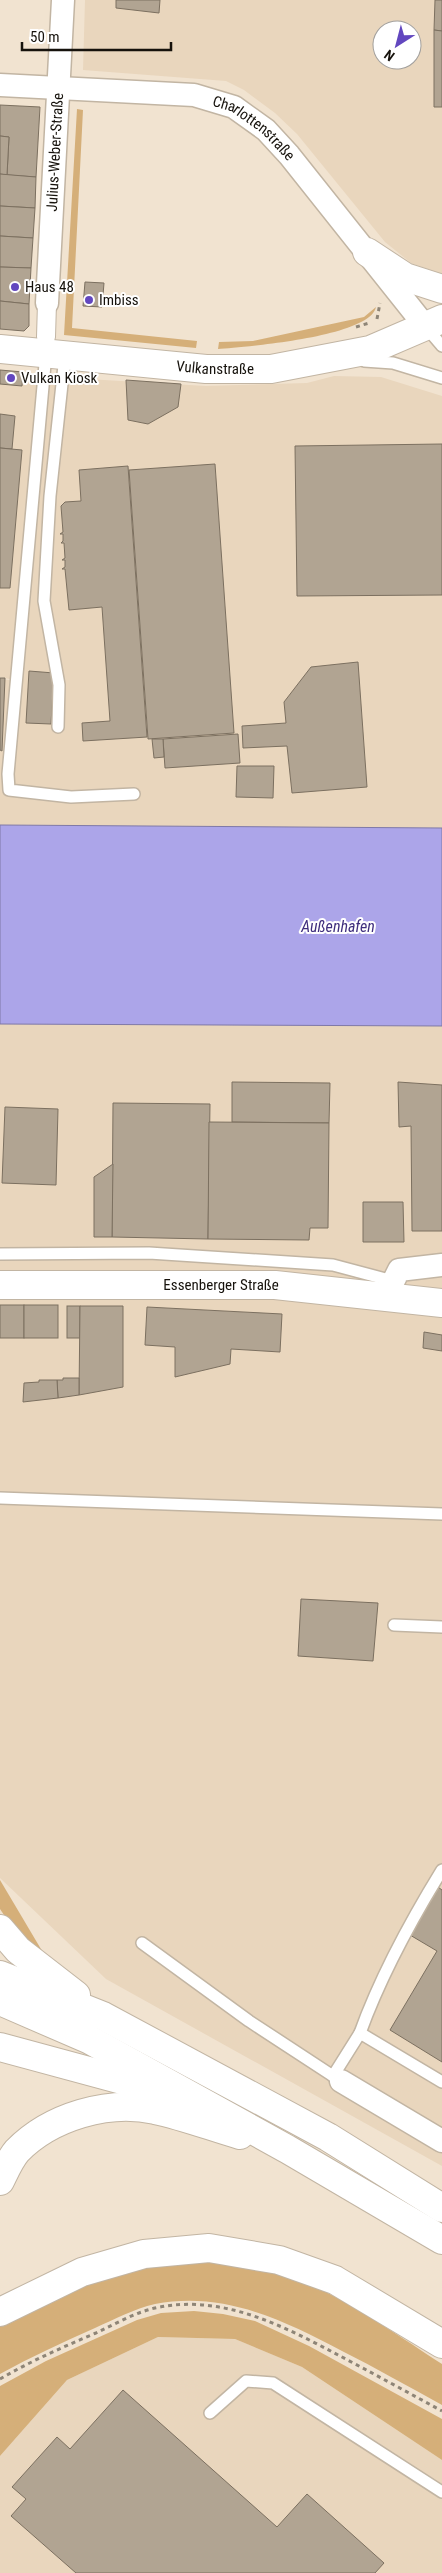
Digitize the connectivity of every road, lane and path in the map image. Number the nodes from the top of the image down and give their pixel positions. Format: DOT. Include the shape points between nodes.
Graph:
graph roads {
  1 [pos="63,0"];
  2 [pos="0,85"];
  3 [pos="58,89"];
  4 [pos="367,252"];
  5 [pos="442,290"];
  6 [pos="381,298"];
  7 [pos="47,304"];
  8 [pos="377,319"];
  9 [pos="430,324"];
  10 [pos="353,328"];
  11 [pos="52,348"];
  12 [pos="0,349"];
  13 [pos="327,359"];
  14 [pos="442,378"];
  15 [pos="58,727"];
  16 [pos="4,774"];
  17 [pos="134,794"];
  18 [pos="0,1254"];
  19 [pos="442,1265"];
  20 [pos="0,1285"];
  21 [pos="389,1289"];
  22 [pos="442,1303"];
  23 [pos="0,1498"];
  24 [pos="442,1514"];
  25 [pos="394,1625"];
  26 [pos="442,1627"];
  27 [pos="442,1870"];
  28 [pos="0,1929"];
  29 [pos="142,1943"];
  30 [pos="0,1975"];
  31 [pos="0,2001"];
  32 [pos="103,2016"];
  33 [pos="360,2033"];
  34 [pos="0,2047"];
  35 [pos="337,2078"];
  36 [pos="442,2082"];
  37 [pos="202,2101"];
  38 [pos="442,2141"];
  39 [pos="287,2149"];
  40 [pos="0,2181"];
  41 [pos="442,2208"];
  42 [pos="442,2240"];
  43 [pos="0,2312"];
  44 [pos="442,2344"];
  45 [pos="0,2379"];
  46 [pos="442,2411"];
  47 [pos="210,2413"];
  48 [pos="442,2492"];
  1 -- 3 [label="street, Julius-Weber-Straße"];
  2 -- 3 [label="street, Charlottenstraße"];
  3 -- 4 [label="street, Charlottenstraße" via="194,95 234,107 266,130"];
  3 -- 7 [label="street, Julius-Weber-Straße"];
  4 -- 5 [label="main road" via="405,277"];
  4 -- 9 [label="street, Charlottenstraße"];
  6 -- 8 [label="path"];
  7 -- 11 [label="street"];
  8 -- 9 [label="path"];
  8 -- 10 [label="path"];
  9 -- 13 [label="main road, Vulkanstraße" via="370,350"];
  11 -- 12 [label="main road, Vulkanstraße"];
  11 -- 13 [label="main road, Vulkanstraße" via="206,369 271,369"];
  11 -- 15 [label="lane" via="50,496 44,601 59,685"];
  11 -- 16 [label="lane"];
  13 -- 14 [label="lane" via="393,363"];
  16 -- 17 [label="lane" via="8,790 71,796"];
  18 -- 21 [label="lane" via="149,1253 334,1265"];
  19 -- 21 [label="street" via="398,1270"];
  20 -- 21 [label="main road, Essenberger Straße"];
  21 -- 22 [label="main road, Essenberger Straße"];
  23 -- 24 [label="lane"];
  25 -- 26 [label="lane"];
  27 -- 33 [label="lane" via="409,1924"];
  28 -- 32 [label="main road" via="18,1950"];
  29 -- 35 [label="lane" via="249,2021"];
  30 -- 32 [label="main road"];
  31 -- 37 [label="main road" via="90,2040"];
  32 -- 41 [label="main road" via="328,2137"];
  33 -- 35 [label="lane"];
  33 -- 36 [label="lane"];
  34 -- 37 [label="main road"];
  35 -- 38 [label="street"];
  37 -- 39 [label="main road"];
  39 -- 40 [label="main road" via="154,2109 113,2107 68,2118 42,2131 16,2152"];
  39 -- 42 [label="main road"];
  43 -- 44 [label="main road" via="82,2272 144,2254 209,2248 279,2260 335,2280"];
  45 -- 46 [label="path" via="136,2314 157,2308 224,2307 257,2316 303,2336"];
  47 -- 48 [label="lane" via="246,2381 273,2383"];
}
